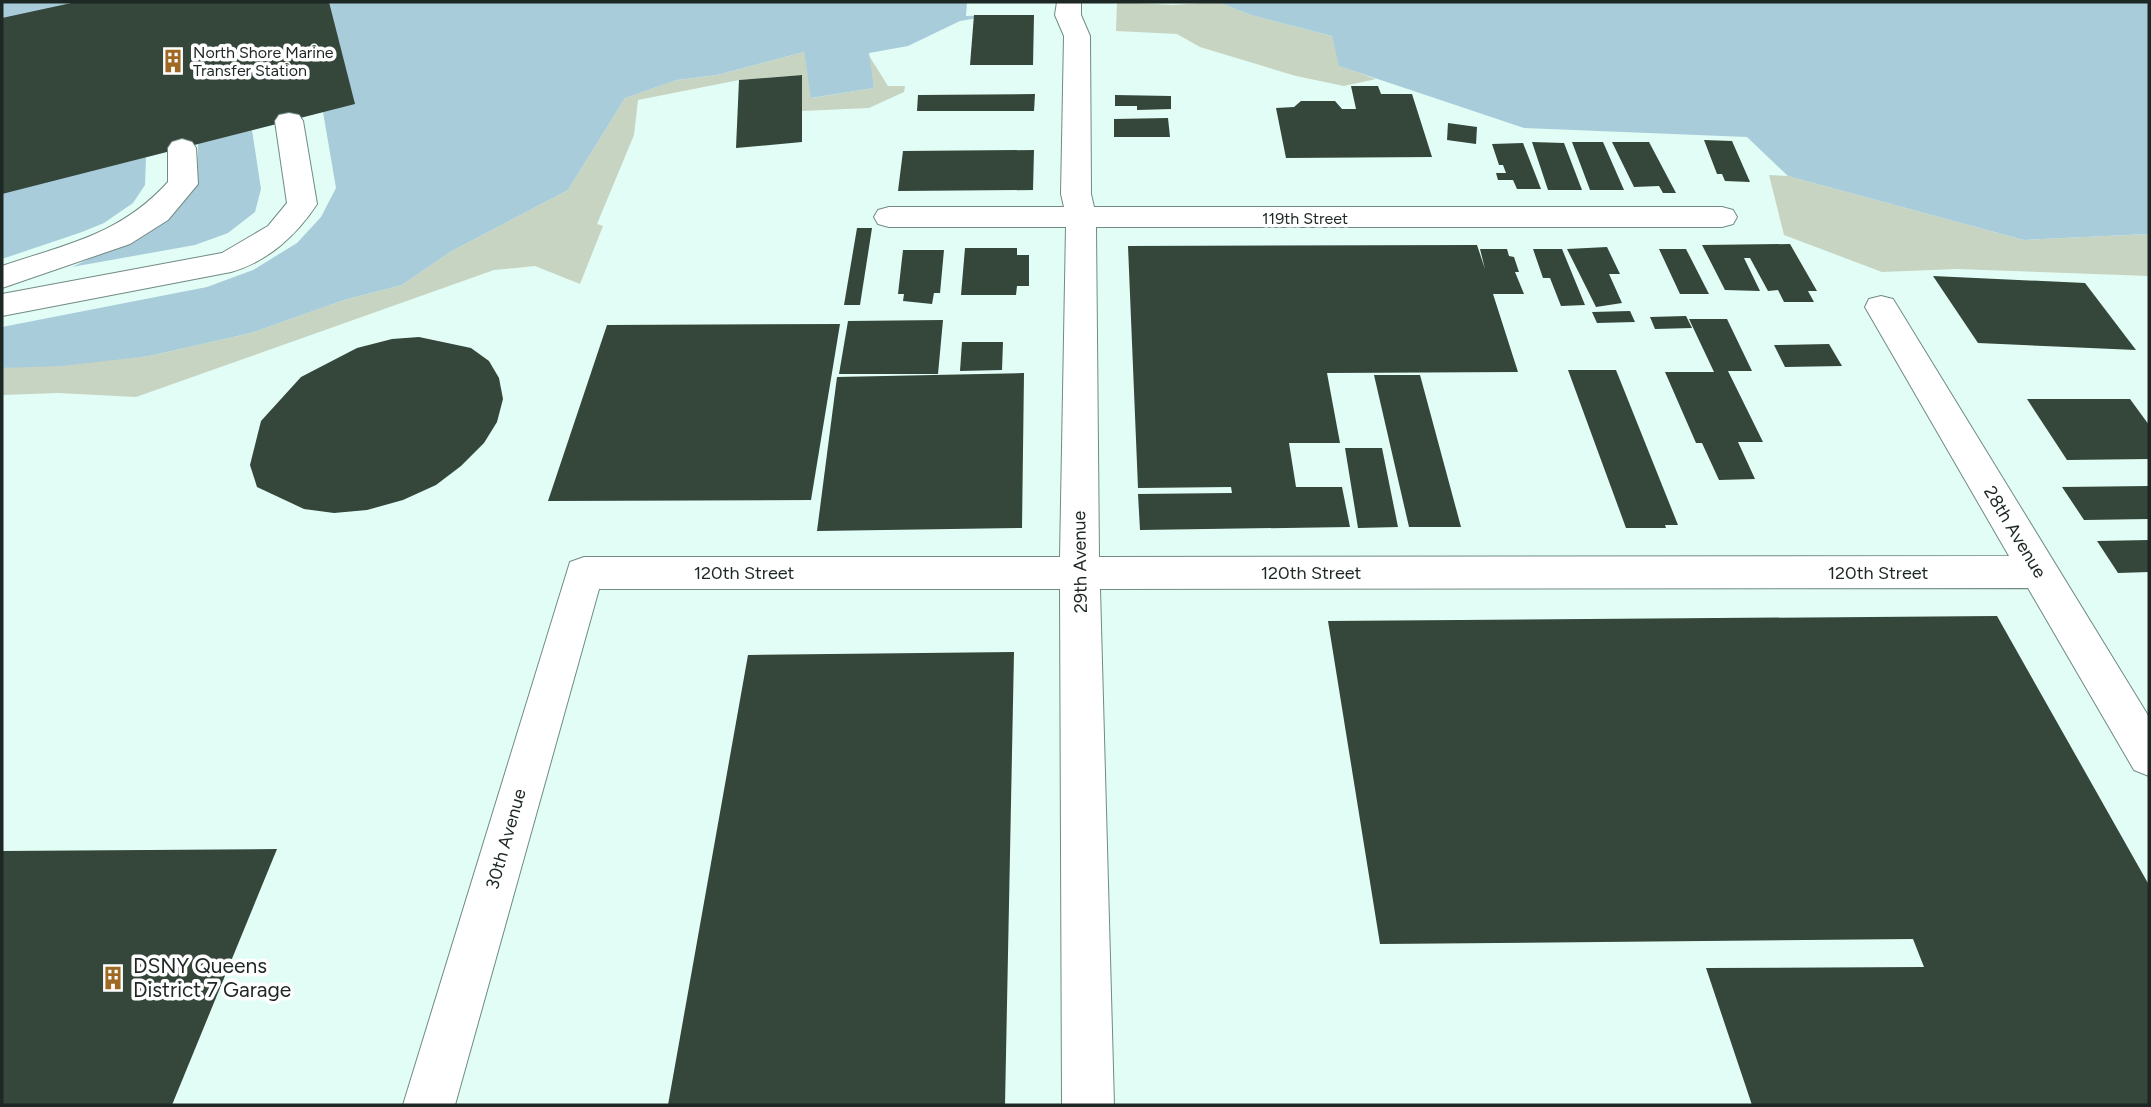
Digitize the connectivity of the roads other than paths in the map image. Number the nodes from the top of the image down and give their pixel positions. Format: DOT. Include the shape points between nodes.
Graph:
graph roads {
  1 [pos="1070,11"];
  2 [pos="289,121"];
  3 [pos="182,148"];
  4 [pos="889,217"];
  5 [pos="1722,217"];
  6 [pos="1081,218"];
  7 [pos="2,277"];
  8 [pos="2,305"];
  9 [pos="1881,307"];
  10 [pos="2039,572"];
  11 [pos="584,573"];
  12 [pos="1080,573"];
  13 [pos="2149,756"];
  14 [pos="429,1105"];
  15 [pos="1088,1105"];
  1 -- 6 [label="street, 29th Avenue" via="1077,36 1076,194"];
  2 -- 8 [label="street" via="302,204 279,233 231,262"];
  3 -- 7 [label="street" via="183,184 157,213 119,237"];
  4 -- 6 [label="street, 119th Street"];
  5 -- 6 [label="street, 119th Street"];
  6 -- 12 [label="street, 29th Avenue"];
  9 -- 10 [label="street, 28th Avenue"];
  10 -- 12 [label="street, 120th Street"];
  10 -- 13 [label="street, 28th Avenue"];
  11 -- 12 [label="street, 120th Street"];
  11 -- 14 [label="street, 30th Avenue"];
  12 -- 15 [label="street, 29th Avenue"];
}
